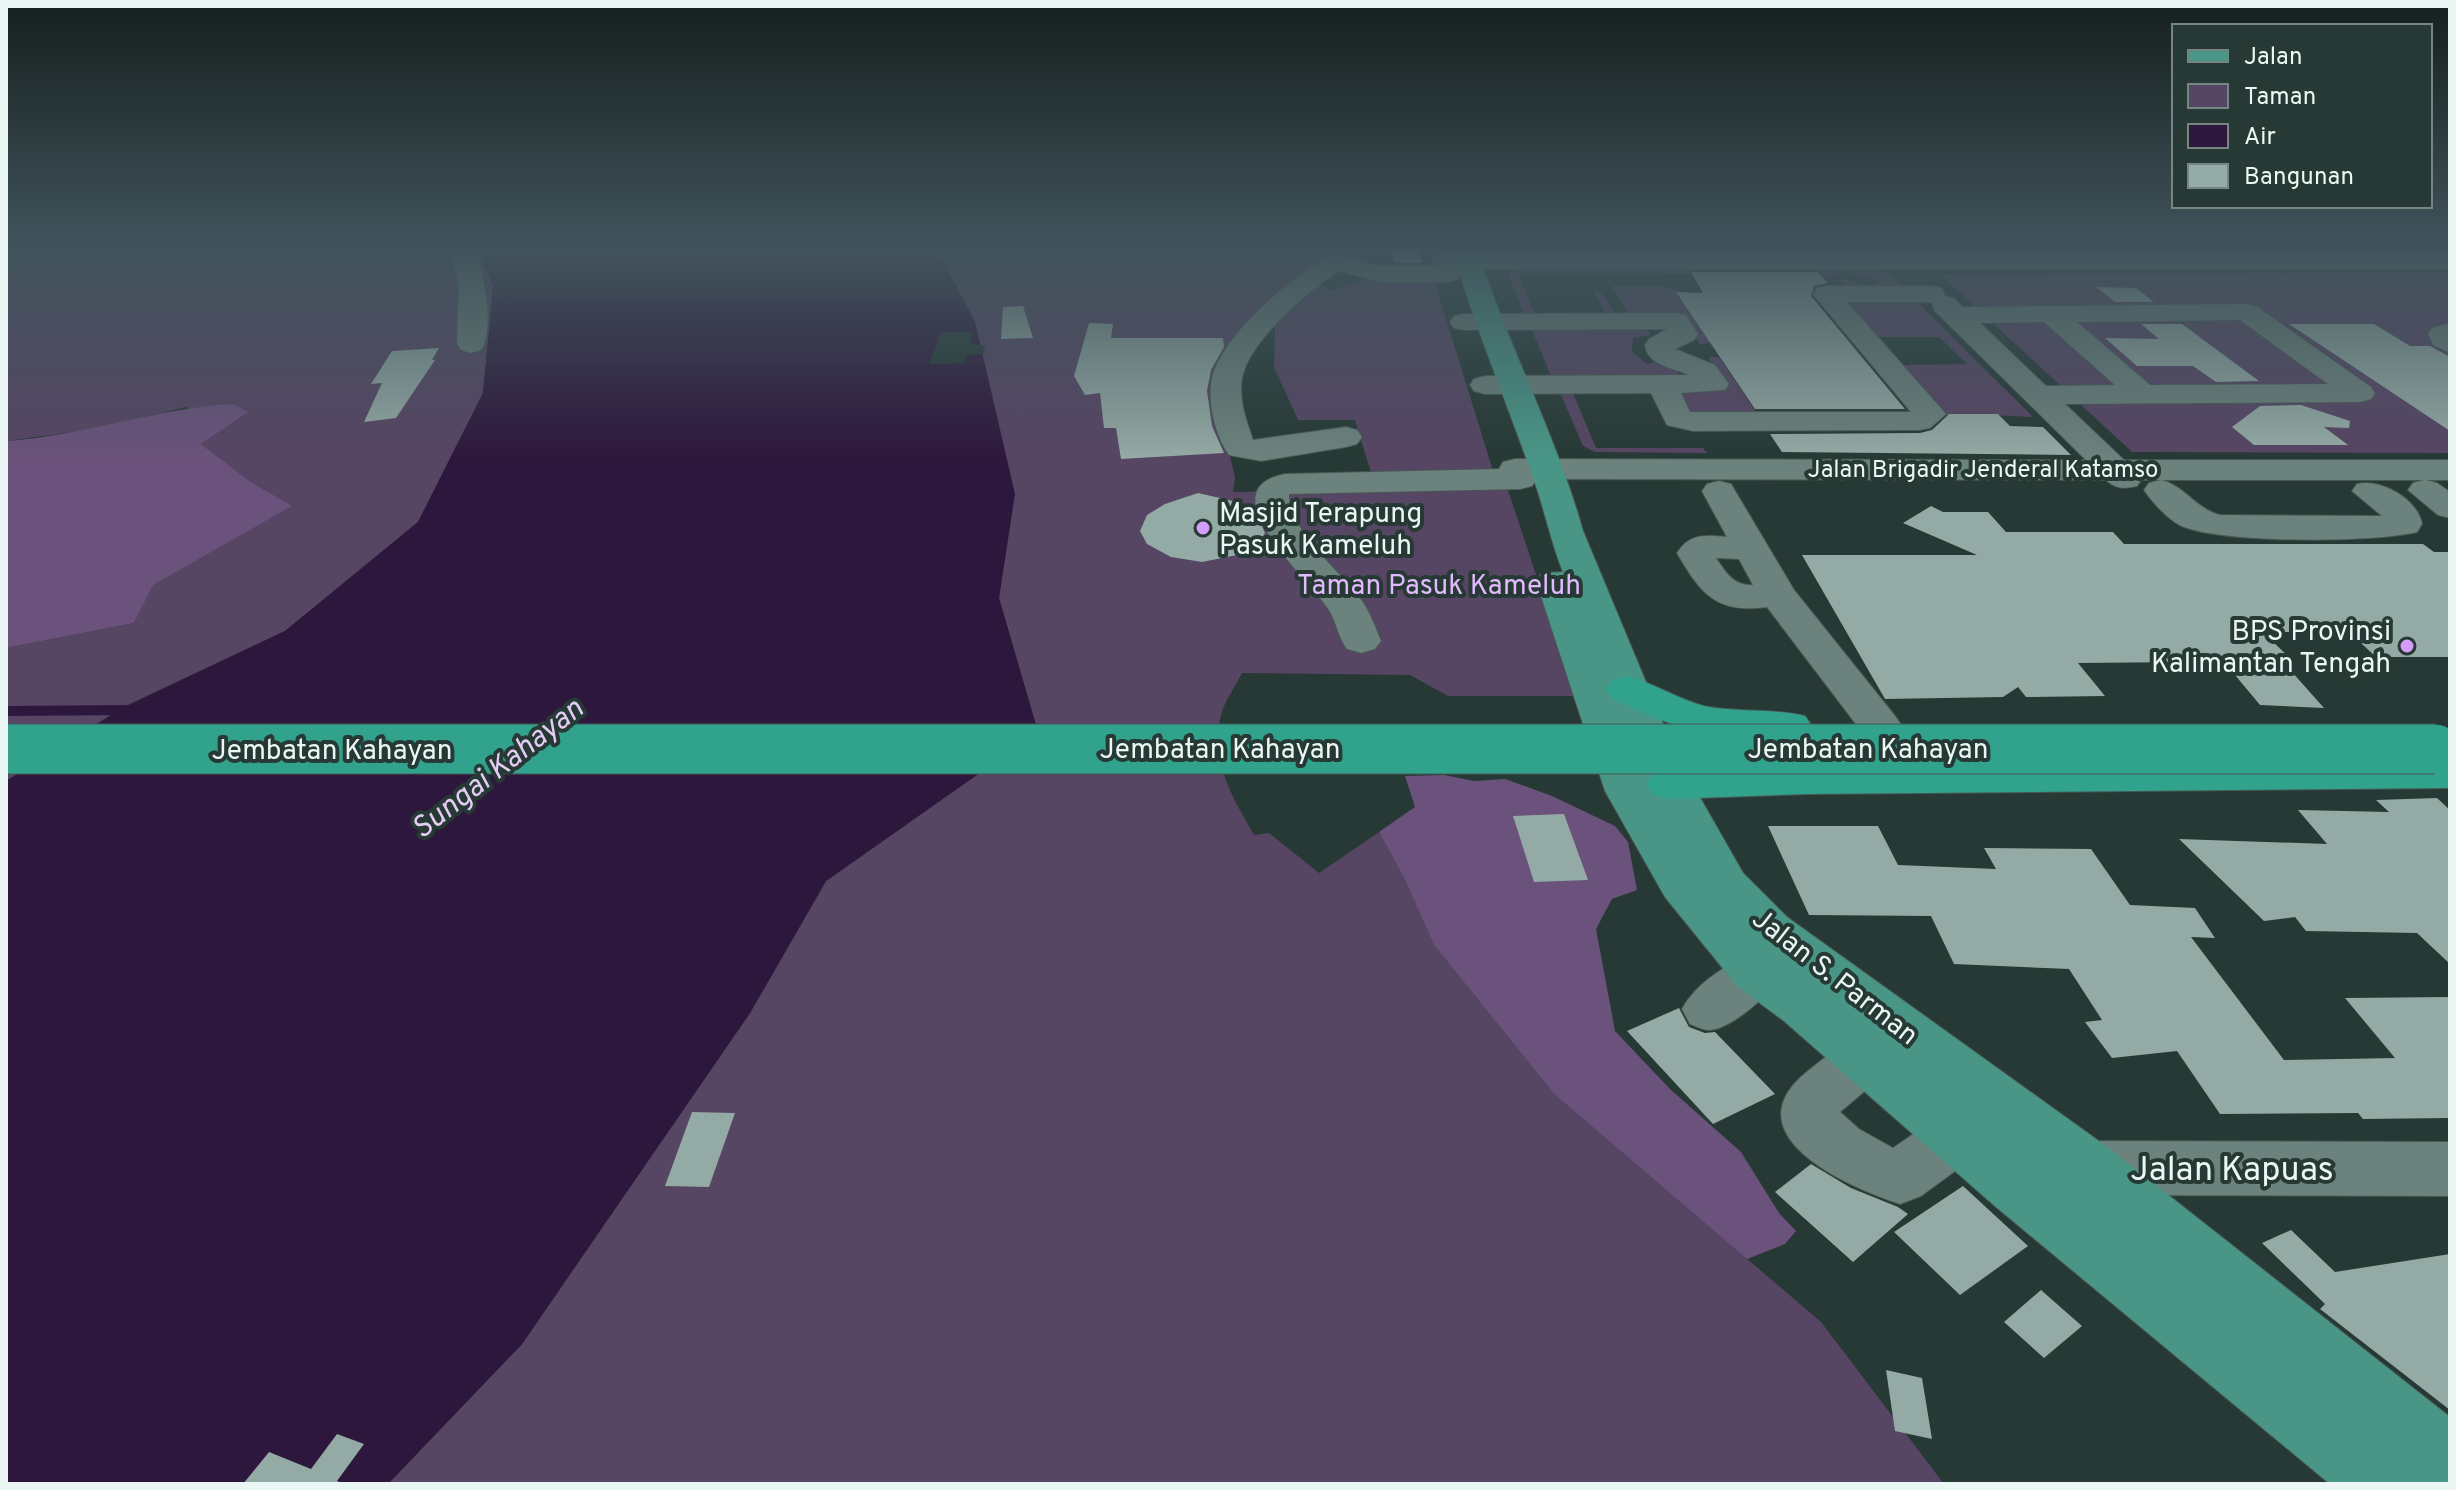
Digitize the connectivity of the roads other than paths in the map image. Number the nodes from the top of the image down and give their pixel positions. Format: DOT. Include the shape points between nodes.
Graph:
graph roads {
  1 [pos="473,320"];
  2 [pos="1269,320"];
  3 [pos="1496,320"];
  4 [pos="1670,320"];
  5 [pos="1842,320"];
  6 [pos="1961,320"];
  7 [pos="2056,320"];
  8 [pos="2257,320"];
  9 [pos="1477,322"];
  10 [pos="2450,331"];
  11 [pos="471,344"];
  12 [pos="2450,344"];
  13 [pos="1499,385"];
  14 [pos="1662,385"];
  15 [pos="2142,394"];
  16 [pos="2040,395"];
  17 [pos="1346,437"];
  18 [pos="1532,480"];
  19 [pos="2137,483"];
  20 [pos="2368,484"];
  21 [pos="2444,489"];
  22 [pos="1719,491"];
  23 [pos="1751,549"];
  24 [pos="1777,594"];
  25 [pos="1361,641"];
  26 [pos="1627,689"];
  27 [pos="1880,726"];
  28 [pos="1810,727"];
  29 [pos="6,749"];
  30 [pos="2446,750"];
  31 [pos="1809,779"];
  32 [pos="1669,784"];
  33 [pos="1757,973"];
  34 [pos="1709,1009"];
  35 [pos="1865,1058"];
  36 [pos="1956,1137"];
  37 [pos="2089,1168"];
  38 [pos="2450,1169"];
  39 [pos="2018,1188"];
  40 [pos="2450,1462"];
  41 [pos="2387,1484"];
  1 -- 11 [label="street"];
  2 -- 17 [label="street" via="1228,373 1227,401 1240,448"];
  3 -- 9 [label="street"];
  4 -- 14 [label="street" via="1684,334 1659,345 1660,353 1705,371 1714,384"];
  5 -- 14 [label="street" via="1901,378 1930,414 1927,417 1693,422 1678,418"];
  6 -- 16 [label="street"];
  7 -- 15 [label="street"];
  8 -- 15 [label="street" via="2360,393"];
  9 -- 13 [label="main road, Jalan S. Parman"];
  10 -- 12 [label="street" via="2442,334"];
  13 -- 14 [label="street"];
  13 -- 18 [label="main road, Jalan S. Parman"];
  15 -- 16 [label="street"];
  16 -- 19 [label="street"];
  18 -- 19 [label="street, Jalan Brigadir Jenderal Katamso"];
  18 -- 22 [label="street, Jalan Brigadir Jenderal Katamso"];
  18 -- 25 [label="street" via="1278,485 1270,496 1280,521 1296,549 1348,609"];
  18 -- 26 [label="main road, Jalan S. Parman" via="1565,531"];
  18 -- 33 [label="main road, Jalan S. Parman" via="1628,791 1682,884"];
  19 -- 20 [label="street, Jalan Brigadir Jenderal Katamso"];
  19 -- 20 [label="street, Jalan Brigadir Jenderal Katamso"];
  19 -- 20 [label="street" via="2193,519 2220,526 2404,524"];
  19 -- 22 [label="street, Jalan Brigadir Jenderal Katamso"];
  20 -- 21 [label="street, Jalan Brigadir Jenderal Katamso"];
  22 -- 23 [label="street"];
  23 -- 24 [label="street"];
  23 -- 24 [label="street" via="1715,545 1695,553 1715,587 1726,594 1747,599"];
  24 -- 27 [label="street"];
  26 -- 28 [label="highway" via="1694,718 1732,725"];
  26 -- 32 [label="main road, Jalan S. Parman"];
  27 -- 28 [label="highway"];
  27 -- 30 [label="highway"];
  28 -- 31 [label="highway" via="1785,740 1782,754 1795,773"];
  29 -- 30 [label="highway, Jembatan Kahayan, bridge"];
  30 -- 31 [label="highway"];
  31 -- 32 [label="highway"];
  32 -- 37 [label="main road, Jalan S. Parman" via="1725,885 1769,931"];
  33 -- 34 [label="street"];
  33 -- 35 [label="main road, Jalan S. Parman"];
  35 -- 36 [label="main road, Jalan S. Parman"];
  35 -- 36 [label="street" via="1811,1102 1809,1118 1823,1136 1869,1168 1900,1177"];
  36 -- 39 [label="main road, Jalan S. Parman"];
  37 -- 38 [label="street, Jalan Kapuas"];
  37 -- 39 [label="street, Jalan Kapuas"];
  37 -- 40 [label="main road, Jalan S. Parman"];
  39 -- 41 [label="main road, Jalan S. Parman"];
}
